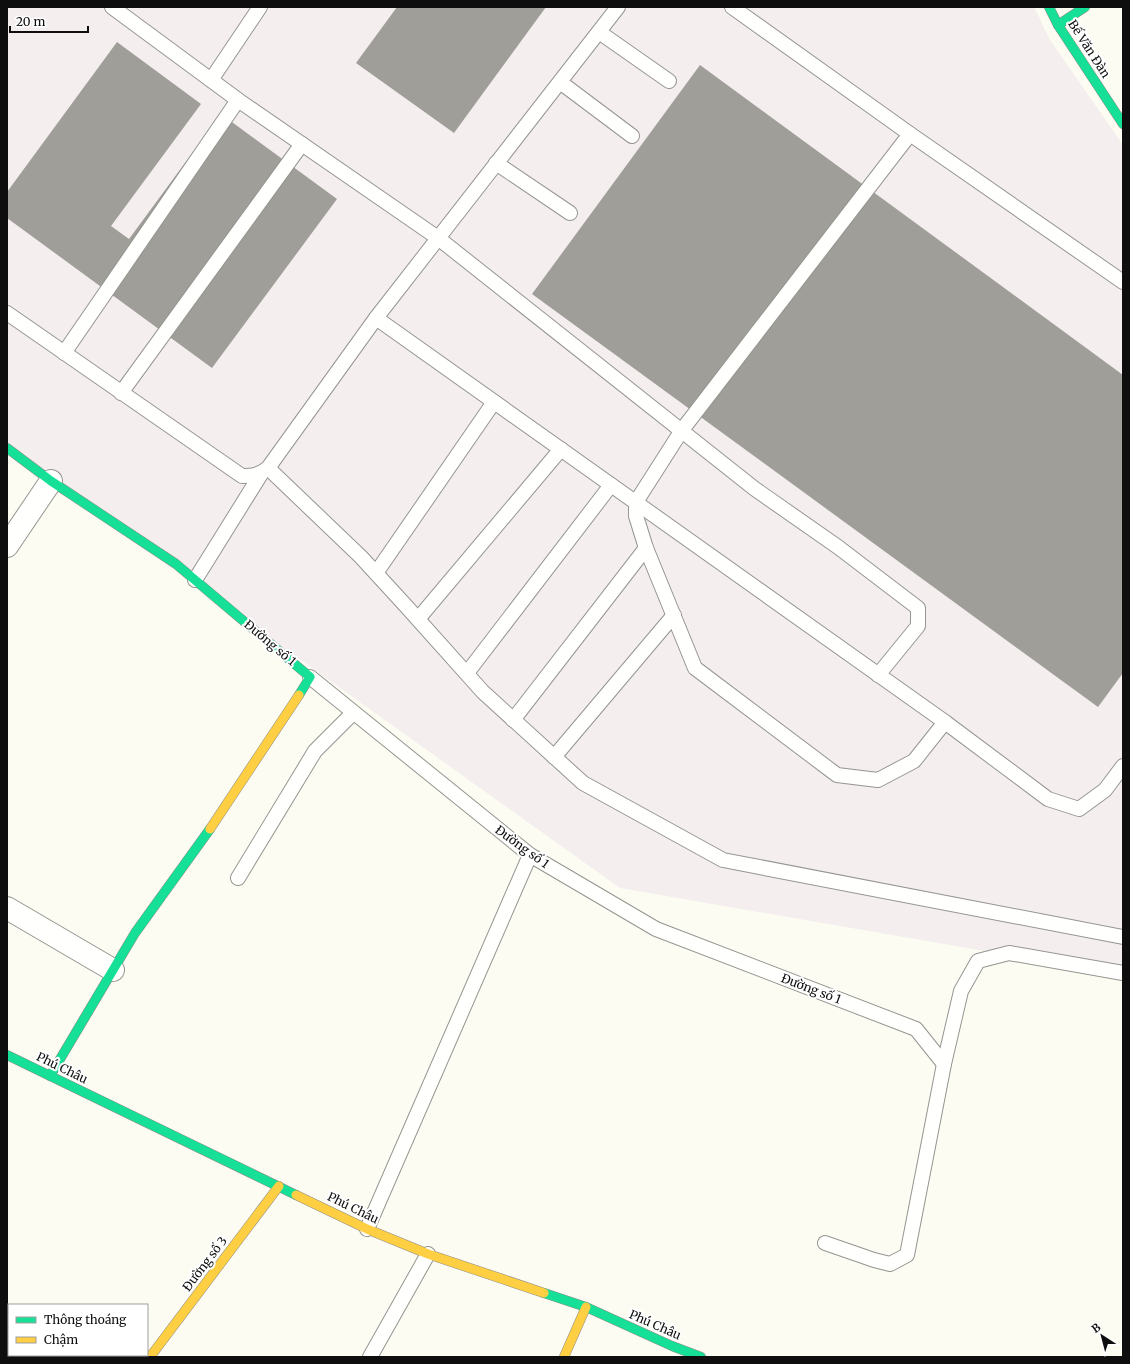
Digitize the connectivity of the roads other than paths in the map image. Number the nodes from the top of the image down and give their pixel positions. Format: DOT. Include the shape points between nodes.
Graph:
graph roads {
  1 [pos="112,7"];
  2 [pos="260,7"];
  3 [pos="618,7"];
  4 [pos="732,7"];
  5 [pos="1049,7"];
  6 [pos="1085,7"];
  7 [pos="1058,25"];
  8 [pos="599,32"];
  9 [pos="211,80"];
  10 [pos="669,80"];
  11 [pos="560,82"];
  12 [pos="238,100"];
  13 [pos="1123,124"];
  14 [pos="910,134"];
  15 [pos="632,136"];
  16 [pos="302,144"];
  17 [pos="496,163"];
  18 [pos="570,213"];
  19 [pos="438,238"];
  20 [pos="1123,282"];
  21 [pos="7,313"];
  22 [pos="376,318"];
  23 [pos="64,353"];
  24 [pos="121,393"];
  25 [pos="494,402"];
  26 [pos="682,430"];
  27 [pos="7,448"];
  28 [pos="561,449"];
  29 [pos="265,471"];
  30 [pos="51,481"];
  31 [pos="611,485"];
  32 [pos="636,502"];
  33 [pos="7,546"];
  34 [pos="646,548"];
  35 [pos="376,573"];
  36 [pos="195,580"];
  37 [pos="674,615"];
  38 [pos="418,619"];
  39 [pos="467,674"];
  40 [pos="878,674"];
  41 [pos="310,677"];
  42 [pos="353,712"];
  43 [pos="513,720"];
  44 [pos="945,722"];
  45 [pos="554,757"];
  46 [pos="1123,766"];
  47 [pos="530,856"];
  48 [pos="238,878"];
  49 [pos="7,908"];
  50 [pos="1123,937"];
  51 [pos="112,970"];
  52 [pos="1123,973"];
  53 [pos="7,1055"];
  54 [pos="944,1064"];
  55 [pos="50,1076"];
  56 [pos="279,1186"];
  57 [pos="367,1229"];
  58 [pos="825,1243"];
  59 [pos="428,1254"];
  60 [pos="586,1307"];
  61 [pos="669,1352"];
  62 [pos="150,1357"];
  63 [pos="370,1357"];
  64 [pos="564,1357"];
  65 [pos="701,1357"];
  1 -- 9 [label="lane"];
  2 -- 9 [label="lane"];
  3 -- 8 [label="lane"];
  4 -- 14 [label="lane"];
  5 -- 7 [label="street, Bế Văn Đàn"];
  6 -- 7 [label="street"];
  7 -- 13 [label="street, Bế Văn Đàn"];
  8 -- 10 [label="lane"];
  8 -- 11 [label="lane"];
  9 -- 12 [label="lane"];
  11 -- 15 [label="lane"];
  11 -- 17 [label="lane"];
  12 -- 16 [label="lane"];
  12 -- 23 [label="lane"];
  14 -- 20 [label="lane"];
  14 -- 26 [label="lane"];
  16 -- 19 [label="lane"];
  16 -- 24 [label="lane"];
  17 -- 18 [label="lane"];
  17 -- 19 [label="lane"];
  19 -- 22 [label="lane"];
  19 -- 26 [label="lane"];
  21 -- 23 [label="lane"];
  22 -- 25 [label="lane"];
  22 -- 29 [label="lane"];
  23 -- 24 [label="lane"];
  24 -- 29 [label="lane" via="242,476 254,476"];
  25 -- 28 [label="lane"];
  25 -- 35 [label="lane"];
  26 -- 32 [label="lane"];
  26 -- 40 [label="lane" via="755,489 838,547 918,608 918,626"];
  27 -- 30 [label="street, Đường số 1"];
  28 -- 31 [label="lane"];
  28 -- 38 [label="lane"];
  29 -- 35 [label="lane" via="361,556"];
  29 -- 36 [label="lane"];
  30 -- 33 [label="street"];
  30 -- 36 [label="street, Đường số 1" via="176,564"];
  31 -- 32 [label="lane"];
  31 -- 39 [label="lane"];
  32 -- 34 [label="lane" via="636,516"];
  32 -- 40 [label="lane"];
  34 -- 37 [label="lane"];
  34 -- 43 [label="lane"];
  35 -- 38 [label="lane"];
  36 -- 41 [label="street, Đường số 1"];
  37 -- 44 [label="lane" via="695,668 837,775 878,780 914,761"];
  37 -- 45 [label="lane"];
  38 -- 39 [label="lane"];
  39 -- 43 [label="lane"];
  40 -- 44 [label="lane"];
  41 -- 42 [label="lane, Đường số 1"];
  41 -- 51 [label="street" via="215,822 135,932"];
  42 -- 47 [label="lane, Đường số 1"];
  42 -- 48 [label="lane" via="315,751"];
  43 -- 45 [label="lane"];
  44 -- 46 [label="lane" via="1048,799 1079,809 1105,790"];
  45 -- 50 [label="lane" via="583,783 723,860"];
  47 -- 54 [label="lane, Đường số 1" via="656,929 916,1028"];
  47 -- 57 [label="lane"];
  49 -- 51 [label="street"];
  51 -- 55 [label="street"];
  52 -- 54 [label="lane" via="1010,953 978,961 961,991"];
  53 -- 55 [label="street, Phú Châu"];
  54 -- 58 [label="lane" via="907,1255 890,1264"];
  55 -- 56 [label="street, Phú Châu"];
  56 -- 57 [label="street, Phú Châu"];
  56 -- 62 [label="street, Đường số 3"];
  57 -- 59 [label="street, Phú Châu"];
  59 -- 60 [label="street, Phú Châu"];
  59 -- 63 [label="lane"];
  60 -- 61 [label="street, Phú Châu"];
  60 -- 64 [label="street"];
  61 -- 65 [label="street, Phú Châu"];
}
